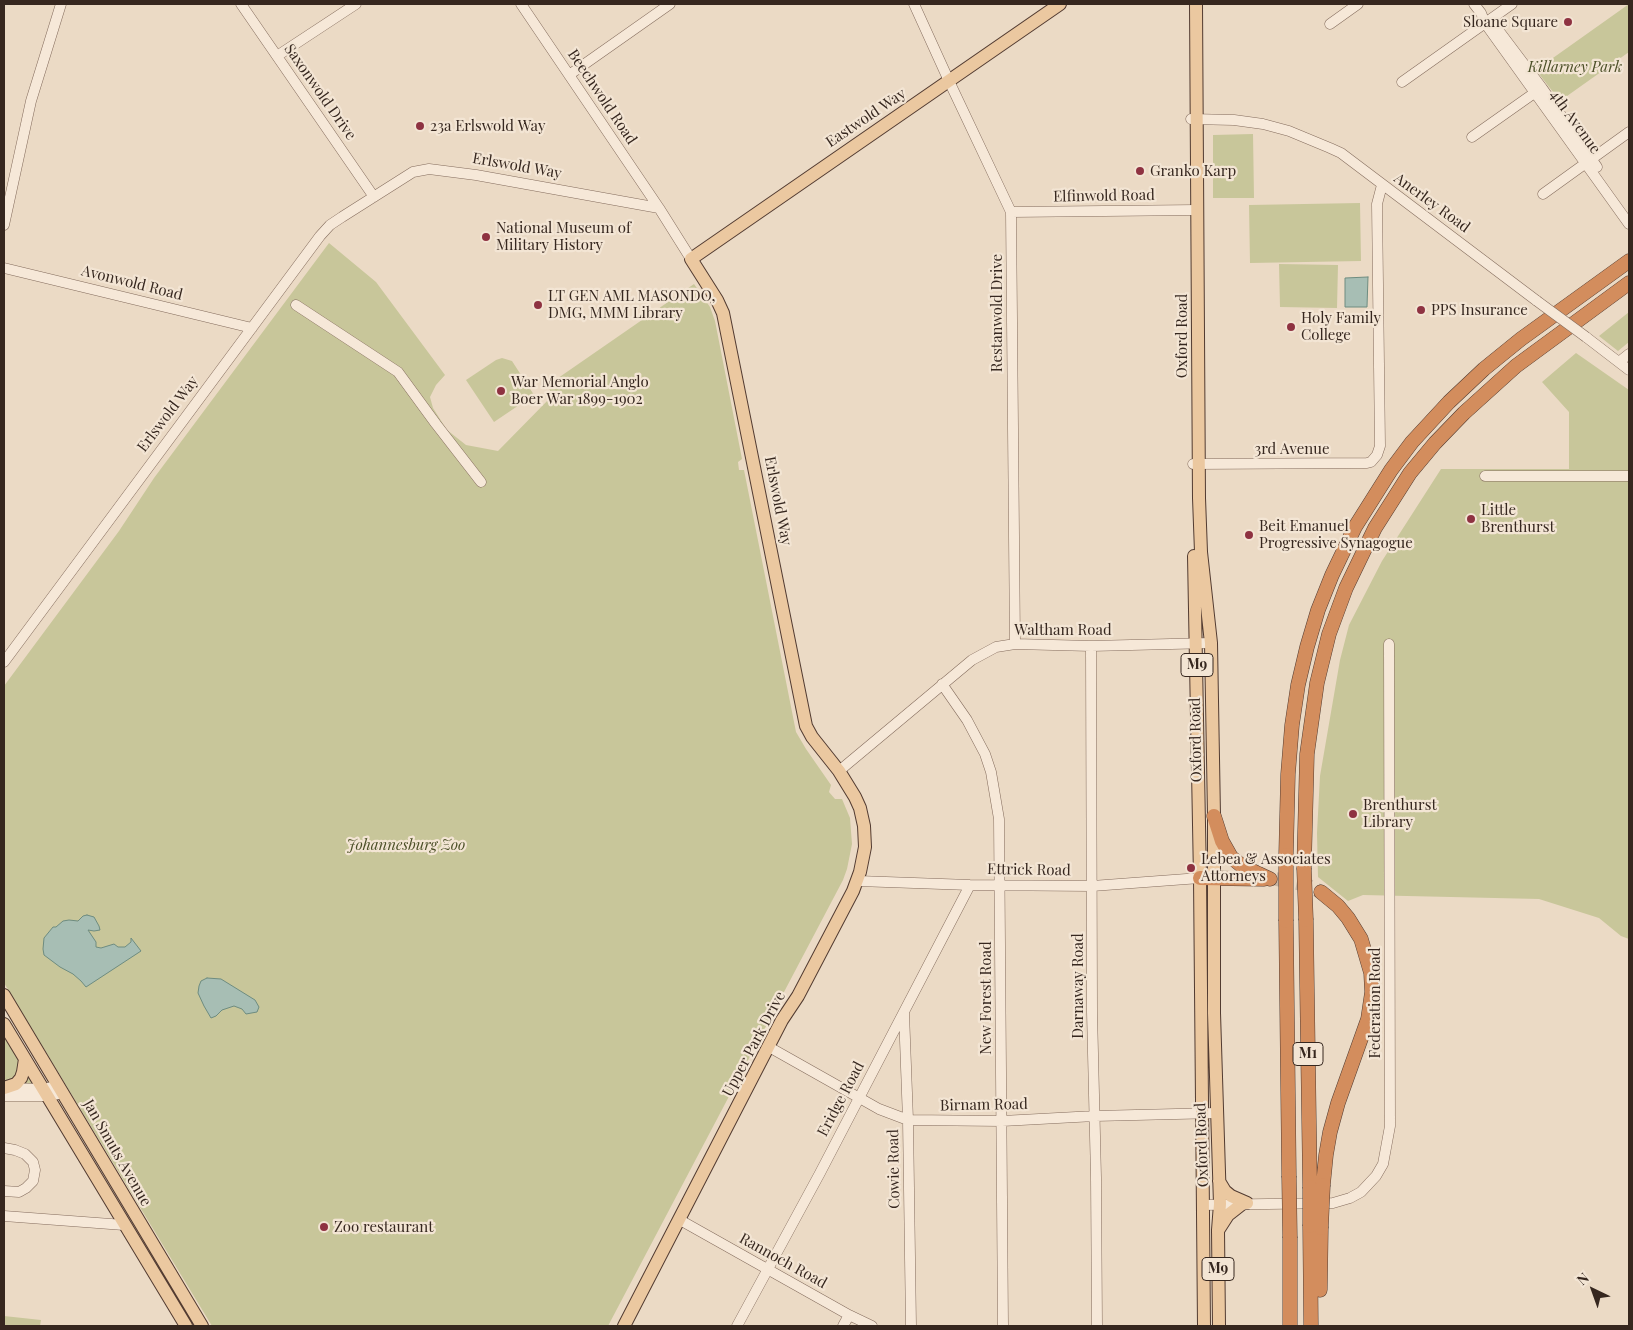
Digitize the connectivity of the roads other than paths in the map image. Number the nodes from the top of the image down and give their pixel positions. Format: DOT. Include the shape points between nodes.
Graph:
graph roads {
  1 [pos="61,4"];
  2 [pos="241,4"];
  3 [pos="356,4"];
  4 [pos="521,4"];
  5 [pos="670,4"];
  6 [pos="914,4"];
  7 [pos="1060,4"];
  8 [pos="1189,4"];
  9 [pos="1196,4"];
  10 [pos="1358,4"];
  11 [pos="1474,4"];
  12 [pos="1512,4"];
  13 [pos="1485,18"];
  14 [pos="1330,24"];
  15 [pos="277,56"];
  16 [pos="569,75"];
  17 [pos="949,82"];
  18 [pos="1402,82"];
  19 [pos="1538,90"];
  20 [pos="1194,119"];
  21 [pos="1629,132"];
  22 [pos="1472,137"];
  23 [pos="1589,161"];
  24 [pos="1382,185"];
  25 [pos="1543,194"];
  26 [pos="374,197"];
  27 [pos="659,208"];
  28 [pos="1194,210"];
  29 [pos="1011,212"];
  30 [pos="1629,213"];
  31 [pos="1629,224"];
  32 [pos="4,225"];
  33 [pos="691,259"];
  34 [pos="1629,261"];
  35 [pos="4,268"];
  36 [pos="1629,283"];
  37 [pos="296,305"];
  38 [pos="252,328"];
  39 [pos="1629,354"];
  40 [pos="1619,362"];
  41 [pos="1629,370"];
  42 [pos="1196,464"];
  43 [pos="1485,476"];
  44 [pos="1629,476"];
  45 [pos="481,482"];
  46 [pos="1211,643"];
  47 [pos="1015,644"];
  48 [pos="1196,644"];
  49 [pos="1389,644"];
  50 [pos="1091,646"];
  51 [pos="4,662"];
  52 [pos="942,684"];
  53 [pos="839,772"];
  54 [pos="1214,816"];
  55 [pos="1207,878"];
  56 [pos="858,881"];
  57 [pos="970,885"];
  58 [pos="1000,885"];
  59 [pos="1092,886"];
  60 [pos="1322,892"];
  61 [pos="4,995"];
  62 [pos="904,1012"];
  63 [pos="4,1024"];
  64 [pos="769,1047"];
  65 [pos="25,1059"];
  66 [pos="4,1088"];
  67 [pos="60,1089"];
  68 [pos="46,1093"];
  69 [pos="4,1096"];
  70 [pos="858,1097"];
  71 [pos="1217,1113"];
  72 [pos="1202,1114"];
  73 [pos="1094,1116"];
  74 [pos="908,1120"];
  75 [pos="1002,1121"];
  76 [pos="4,1148"];
  77 [pos="1219,1181"];
  78 [pos="1316,1186"];
  79 [pos="4,1192"];
  80 [pos="1220,1204"];
  81 [pos="1244,1204"];
  82 [pos="1202,1205"];
  83 [pos="4,1216"];
  84 [pos="680,1220"];
  85 [pos="124,1225"];
  86 [pos="1316,1227"];
  87 [pos="1218,1230"];
  88 [pos="768,1269"];
  89 [pos="849,1315"];
  90 [pos="186,1326"];
  91 [pos="202,1326"];
  92 [pos="624,1326"];
  93 [pos="737,1326"];
  94 [pos="843,1326"];
  95 [pos="872,1326"];
  96 [pos="911,1326"];
  97 [pos="1003,1326"];
  98 [pos="1097,1326"];
  99 [pos="1204,1326"];
  100 [pos="1219,1326"];
  101 [pos="1290,1326"];
  102 [pos="1311,1326"];
  103 [pos="1317,1326"];
  1 -- 32 [label="street" via="31,101"];
  2 -- 15 [label="street, Saxonwold Drive"];
  3 -- 15 [label="street"];
  4 -- 16 [label="street, Beechwold Road"];
  5 -- 16 [label="street"];
  6 -- 17 [label="street, Restanwold Drive"];
  7 -- 17 [label="main road, Eastwold Way"];
  8 -- 20 [label="main road, Oxford Road / M9"];
  9 -- 20 [label="main road, Oxford Road / M9"];
  10 -- 14 [label="street"];
  11 -- 13 [label="street, 4th Avenue"];
  12 -- 13 [label="street"];
  13 -- 18 [label="street"];
  13 -- 19 [label="street, 4th Avenue"];
  15 -- 26 [label="street, Saxonwold Drive"];
  16 -- 27 [label="street, Beechwold Road"];
  17 -- 29 [label="street, Restanwold Drive"];
  17 -- 33 [label="main road, Eastwold Way"];
  19 -- 22 [label="street"];
  19 -- 23 [label="street, 4th Avenue"];
  20 -- 24 [label="street, Anerley Road" via="1253,122 1289,131 1341,154"];
  20 -- 28 [label="main road, Oxford Road / M9"];
  21 -- 23 [label="street"];
  23 -- 25 [label="street"];
  23 -- 30 [label="street, 4th Avenue"];
  23 -- 31 [label="street, 4th Avenue"];
  24 -- 40 [label="street, Anerley Road, bridge"];
  24 -- 42 [label="street, 3rd Avenue" via="1377,204 1380,446 1375,458 1367,464"];
  26 -- 27 [label="street, Erlswold Way" via="413,172 429,169"];
  26 -- 38 [label="street, Erlswold Way" via="325,230"];
  27 -- 33 [label="street, Erlswold Way"];
  28 -- 29 [label="street, Elfinwold Road"];
  28 -- 42 [label="main road, Oxford Road / M9"];
  29 -- 47 [label="street, Restanwold Drive"];
  33 -- 53 [label="main road, Erlswold Way" via="723,313 806,726"];
  34 -- 101 [label="highway, M1, bridge" via="1484,369 1412,442 1355,527 1318,610 1298,685 1288,774 1286,921"];
  35 -- 38 [label="street, Avonwold Road"];
  36 -- 78 [label="highway, M1, bridge" via="1516,366 1435,443 1410,473 1375,528 1346,588 1329,634 1317,683 1307,754 1304,868"];
  37 -- 45 [label="street" via="398,372"];
  38 -- 51 [label="street, Erlswold Way"];
  39 -- 40 [label="street"];
  40 -- 41 [label="street, Anerley Road"];
  42 -- 46 [label="main road, Oxford Road / M9"];
  42 -- 48 [label="main road, Oxford Road / M9"];
  43 -- 44 [label="street"];
  46 -- 48 [label="street, Waltham Road"];
  46 -- 54 [label="main road, Oxford Road / M9"];
  47 -- 50 [label="street, Waltham Road"];
  47 -- 52 [label="street, Waltham Road" via="980,654"];
  48 -- 50 [label="street, Waltham Road"];
  48 -- 55 [label="main road, Oxford Road / M9"];
  49 -- 81 [label="street, Federation Road" via="1390,1126 1384,1157 1371,1183 1361,1192 1341,1201"];
  50 -- 59 [label="street, Darnaway Road"];
  52 -- 53 [label="street, Waltham Road"];
  52 -- 58 [label="street, New Forest Road" via="967,720 991,772 999,819"];
  53 -- 56 [label="main road, Upper Park Drive" via="855,797 864,826 865,847"];
  54 -- 55 [label="main road, Oxford Road / M9"];
  54 -- 55 [label="highway" via="1231,857 1242,866 1273,879"];
  55 -- 59 [label="street, Ettrick Road"];
  55 -- 71 [label="main road, Oxford Road / M9"];
  55 -- 72 [label="main road, Oxford Road / M9"];
  56 -- 57 [label="street, Ettrick Road"];
  56 -- 64 [label="main road, Upper Park Drive"];
  57 -- 58 [label="street, Ettrick Road"];
  57 -- 62 [label="street, Eridge Road"];
  58 -- 59 [label="street, Ettrick Road"];
  58 -- 75 [label="street, New Forest Road"];
  59 -- 73 [label="street, Darnaway Road"];
  60 -- 78 [label="highway" via="1348,918 1361,939 1371,973 1372,992 1368,1019 1338,1102"];
  61 -- 67 [label="main road, Jan Smuts Avenue"];
  62 -- 70 [label="street, Eridge Road"];
  62 -- 74 [label="street, Cowie Road"];
  63 -- 65 [label="main road, Jan Smuts Avenue"];
  64 -- 70 [label="street, Birnam Road"];
  64 -- 84 [label="main road, Upper Park Drive"];
  65 -- 66 [label="main road" via="21,1078 16,1084"];
  65 -- 68 [label="main road, Jan Smuts Avenue"];
  66 -- 68 [label="street"];
  67 -- 68 [label="street"];
  67 -- 91 [label="main road, Jan Smuts Avenue"];
  68 -- 69 [label="street"];
  68 -- 85 [label="main road, Jan Smuts Avenue"];
  70 -- 74 [label="street, Birnam Road"];
  70 -- 88 [label="street, Eridge Road"];
  71 -- 72 [label="street, Birnam Road"];
  71 -- 77 [label="main road, Oxford Road / M9"];
  72 -- 73 [label="street, Birnam Road"];
  72 -- 82 [label="main road, Oxford Road / M9"];
  73 -- 75 [label="street, Birnam Road"];
  73 -- 98 [label="street, Darnaway Road"];
  74 -- 75 [label="street, Birnam Road"];
  74 -- 96 [label="street, Cowie Road"];
  75 -- 97 [label="street, New Forest Road"];
  76 -- 79 [label="street" via="26,1154 35,1170 34,1181 26,1188 19,1192"];
  77 -- 80 [label="main road, Oxford Road / M9"];
  77 -- 81 [label="main road" via="1222,1188"];
  78 -- 86 [label="highway, M1, bridge"];
  80 -- 81 [label="street, Federation Road"];
  80 -- 82 [label="street, Federation Road"];
  80 -- 87 [label="main road, Oxford Road / M9"];
  81 -- 87 [label="main road" via="1228,1215"];
  82 -- 99 [label="main road, Oxford Road / M9"];
  83 -- 85 [label="street"];
  84 -- 88 [label="street, Rannoch Road"];
  84 -- 92 [label="main road, Upper Park Drive"];
  85 -- 90 [label="main road, Jan Smuts Avenue"];
  86 -- 102 [label="highway, M1"];
  86 -- 103 [label="highway"];
  87 -- 100 [label="main road, Oxford Road / M9"];
  88 -- 89 [label="street, Rannoch Road"];
  88 -- 93 [label="street, Eridge Road"];
  89 -- 94 [label="street"];
  89 -- 95 [label="street, Rannoch Road"];
}
